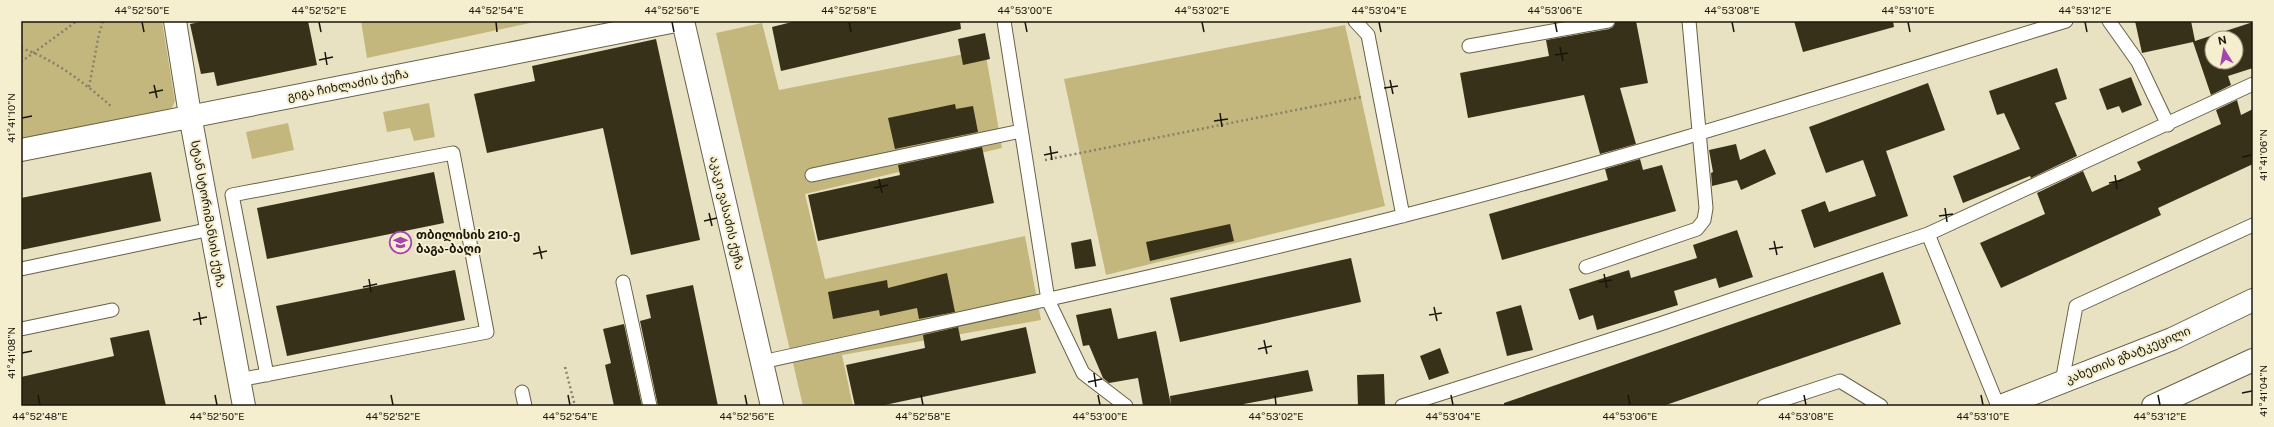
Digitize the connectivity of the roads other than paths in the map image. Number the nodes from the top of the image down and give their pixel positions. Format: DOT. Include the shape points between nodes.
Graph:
graph roads {
  1 [pos="175,21"];
  2 [pos="676,21"];
  3 [pos="683,21"];
  4 [pos="1004,21"];
  5 [pos="1355,21"];
  6 [pos="1608,21"];
  7 [pos="1689,21"];
  8 [pos="2066,21"];
  9 [pos="2109,21"];
  10 [pos="1469,46"];
  11 [pos="2253,84"];
  12 [pos="190,116"];
  13 [pos="2168,125"];
  14 [pos="1021,131"];
  15 [pos="1701,134"];
  16 [pos="21,150"];
  17 [pos="812,175"];
  18 [pos="1403,216"];
  19 [pos="2253,225"];
  20 [pos="211,229"];
  21 [pos="1928,234"];
  22 [pos="1586,267"];
  23 [pos="21,269"];
  24 [pos="623,282"];
  25 [pos="1048,300"];
  26 [pos="2253,300"];
  27 [pos="112,310"];
  28 [pos="21,328"];
  29 [pos="2253,360"];
  30 [pos="762,362"];
  31 [pos="267,375"];
  32 [pos="239,380"];
  33 [pos="2062,382"];
  34 [pos="522,392"];
  35 [pos="244,406"];
  36 [pos="525,406"];
  37 [pos="650,406"];
  38 [pos="772,406"];
  39 [pos="1126,406"];
  40 [pos="1402,406"];
  41 [pos="1764,406"];
  42 [pos="1881,406"];
  43 [pos="2000,406"];
  44 [pos="2153,406"];
  1 -- 12 [label="main road, სტან სტორიმანსის ქუჩა"];
  2 -- 12 [label="main road, გიგა ჩიხლაძის ქუჩა"];
  3 -- 30 [label="main road, აკაკი ვასაძის ქუჩა"];
  4 -- 14 [label="lane"];
  5 -- 18 [label="lane" via="1368,36"];
  6 -- 10 [label="lane"];
  7 -- 15 [label="lane"];
  8 -- 15 [label="lane"];
  9 -- 13 [label="lane" via="2138,62"];
  11 -- 13 [label="lane"];
  12 -- 16 [label="main road, გიგა ჩიხლაძის ქუჩა"];
  12 -- 20 [label="main road, სტან სტორიმანსის ქუჩა"];
  13 -- 21 [label="lane"];
  14 -- 17 [label="lane"];
  14 -- 25 [label="lane"];
  15 -- 18 [label="lane"];
  15 -- 22 [label="lane" via="1706,208 1704,220 1697,229"];
  18 -- 25 [label="lane"];
  19 -- 33 [label="lane" via="2076,306"];
  20 -- 23 [label="lane"];
  20 -- 32 [label="main road, სტან სტორიმანსის ქუჩა"];
  21 -- 40 [label="lane" via="1657,325"];
  21 -- 43 [label="lane"];
  24 -- 37 [label="lane"];
  25 -- 30 [label="lane"];
  25 -- 39 [label="lane" via="1083,373"];
  26 -- 33 [label="main road, კახეთის გზატკეცილი" via="2172,339"];
  27 -- 28 [label="lane"];
  29 -- 44 [label="main road"];
  30 -- 38 [label="main road, აკაკი ვასაძის ქუჩა"];
  31 -- 31 [label="lane" via="487,332 453,153 232,196"];
  31 -- 32 [label="lane"];
  32 -- 35 [label="main road, სტან სტორიმანსის ქუჩა"];
  33 -- 43 [label="main road, კახეთის გზატკეცილი"];
  34 -- 36 [label="lane"];
  41 -- 42 [label="lane" via="1840,381"];
}
